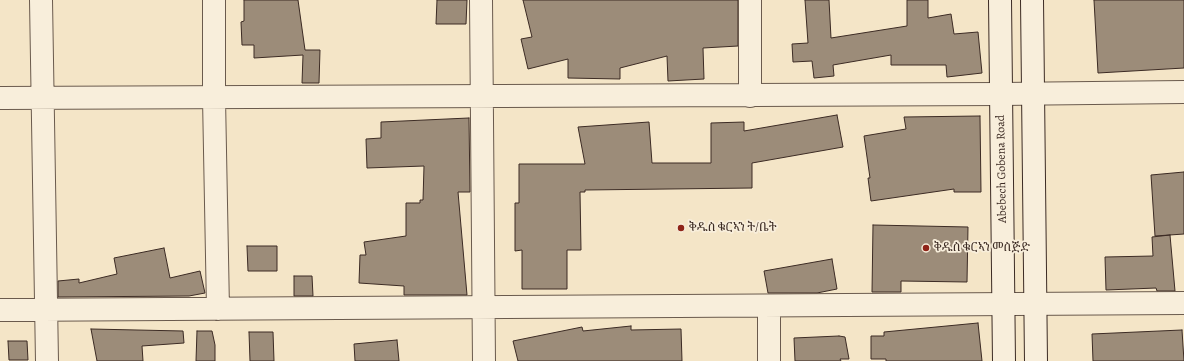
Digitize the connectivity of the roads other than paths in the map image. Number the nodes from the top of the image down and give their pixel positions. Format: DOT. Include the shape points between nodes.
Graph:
graph roads {
  1 [pos="41,0"];
  2 [pos="214,0"];
  3 [pos="481,0"];
  4 [pos="750,0"];
  5 [pos="1000,0"];
  6 [pos="1032,0"];
  7 [pos="1184,92"];
  8 [pos="1001,94"];
  9 [pos="1034,94"];
  10 [pos="482,96"];
  11 [pos="750,96"];
  12 [pos="0,98"];
  13 [pos="42,98"];
  14 [pos="214,98"];
  15 [pos="1184,303"];
  16 [pos="1004,304"];
  17 [pos="1036,304"];
  18 [pos="768,306"];
  19 [pos="484,307"];
  20 [pos="218,309"];
  21 [pos="0,310"];
  22 [pos="46,310"];
  23 [pos="47,361"];
  24 [pos="484,361"];
  25 [pos="769,361"];
  26 [pos="1004,361"];
  27 [pos="1036,361"];
  1 -- 13 [label="street"];
  2 -- 14 [label="street"];
  3 -- 10 [label="street"];
  4 -- 11 [label="street"];
  5 -- 8 [label="street, Abebech Gobena Road"];
  6 -- 9 [label="street"];
  7 -- 9 [label="street"];
  8 -- 9 [label="street"];
  8 -- 11 [label="street"];
  8 -- 16 [label="street, Abebech Gobena Road"];
  9 -- 17 [label="street"];
  10 -- 11 [label="street"];
  10 -- 14 [label="street"];
  10 -- 19 [label="street"];
  12 -- 13 [label="street"];
  13 -- 14 [label="street"];
  13 -- 22 [label="street"];
  14 -- 20 [label="street"];
  15 -- 17 [label="street"];
  16 -- 17 [label="street"];
  16 -- 18 [label="street"];
  16 -- 26 [label="street, Abebech Gobena Road"];
  17 -- 27 [label="street"];
  18 -- 19 [label="street"];
  18 -- 25 [label="street"];
  19 -- 20 [label="street"];
  19 -- 24 [label="street"];
  20 -- 22 [label="street"];
  21 -- 22 [label="street"];
  22 -- 23 [label="street"];
}
